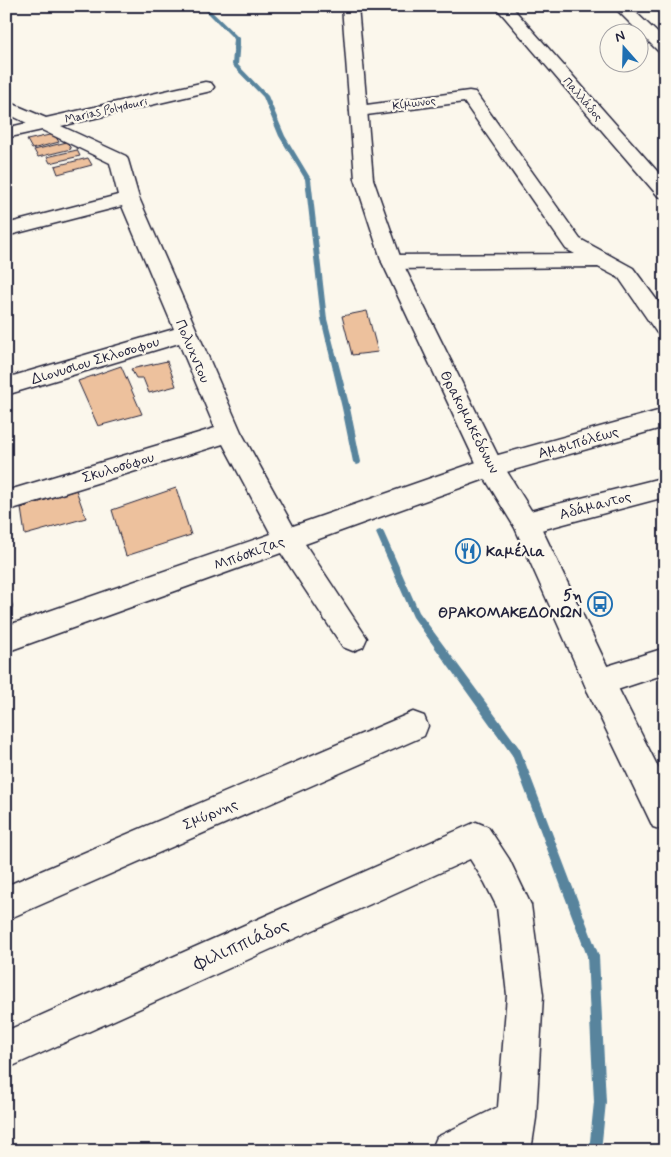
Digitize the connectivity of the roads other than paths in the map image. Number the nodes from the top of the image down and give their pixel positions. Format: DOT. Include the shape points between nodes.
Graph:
graph roads {
  1 [pos="350,6"];
  2 [pos="502,6"];
  3 [pos="620,6"];
  4 [pos="665,50"];
  5 [pos="205,87"];
  6 [pos="6,106"];
  7 [pos="359,111"];
  8 [pos="42,125"];
  9 [pos="6,133"];
  10 [pos="665,192"];
  11 [pos="129,198"];
  12 [pos="6,230"];
  13 [pos="602,260"];
  14 [pos="392,262"];
  15 [pos="665,328"];
  16 [pos="185,333"];
  17 [pos="6,387"];
  18 [pos="665,418"];
  19 [pos="229,433"];
  20 [pos="491,467"];
  21 [pos="665,487"];
  22 [pos="6,501"];
  23 [pos="526,523"];
  24 [pos="287,539"];
  25 [pos="353,638"];
  26 [pos="6,639"];
  27 [pos="665,661"];
  28 [pos="599,682"];
  29 [pos="413,726"];
  30 [pos="664,813"];
  31 [pos="6,903"];
  32 [pos="6,1050"];
  33 [pos="514,1134"];
  34 [pos="451,1151"];
  1 -- 7 [label="street, Θρακομακεδόνων"];
  2 -- 10 [label="street, Παλλάδος"];
  3 -- 4 [label="street"];
  5 -- 8 [label="street, Marias Polydouri"];
  6 -- 8 [label="street, Πολυχντου"];
  7 -- 13 [label="street, Κίμωνος" via="469,96 573,244"];
  7 -- 14 [label="street, Θρακομακεδόνων" via="364,179"];
  8 -- 9 [label="street, Marias Polydouri"];
  8 -- 11 [label="street, Πολυχντου" via="119,160"];
  11 -- 12 [label="street"];
  11 -- 16 [label="street, Πολυχντου"];
  13 -- 14 [label="street"];
  13 -- 15 [label="street" via="626,273"];
  14 -- 20 [label="street, Θρακομακεδόνων"];
  16 -- 17 [label="street, Διονυσιου Σκλοσοφου"];
  16 -- 19 [label="street, Πολυχντου"];
  18 -- 20 [label="street, Αμφιπόλεως"];
  19 -- 22 [label="street, Σκυλοσόφου"];
  19 -- 24 [label="street, Πολυχντου"];
  20 -- 23 [label="street, Θρακομακεδόνων"];
  20 -- 24 [label="street, Μπόσκιζας"];
  21 -- 23 [label="street, Αδάμαντος"];
  23 -- 28 [label="street, Θρακομακεδόνων"];
  24 -- 25 [label="street, Πολυχντου"];
  24 -- 26 [label="street, Μπόσκιζας"];
  27 -- 28 [label="street"];
  28 -- 30 [label="street, Θρακομακεδόνων"];
  29 -- 31 [label="street, Σμύρνης"];
  32 -- 33 [label="street, Φιλιππιάδος" via="476,839 514,905 525,995"];
  33 -- 34 [label="street"];
}
